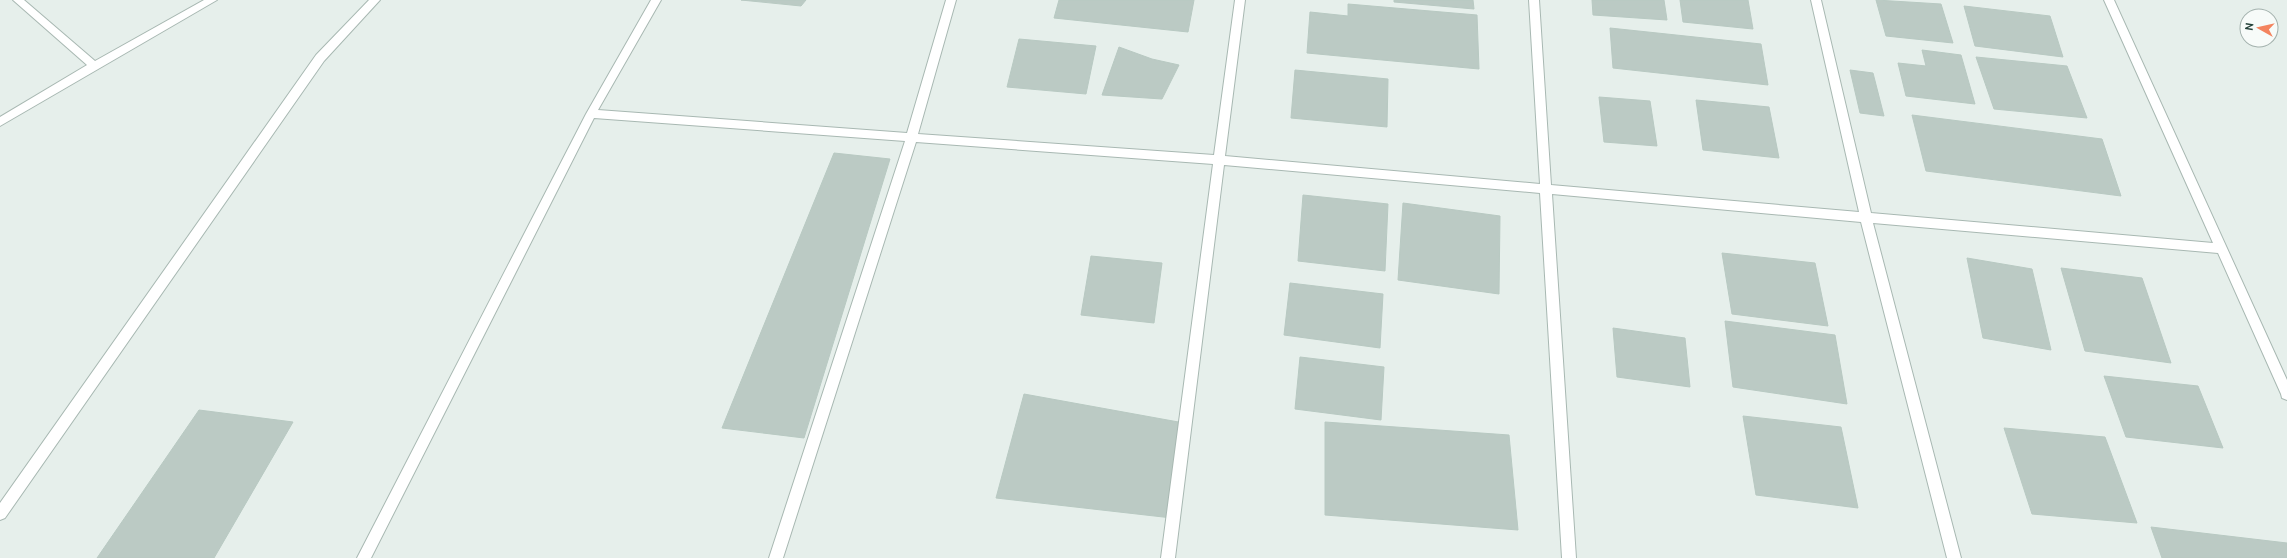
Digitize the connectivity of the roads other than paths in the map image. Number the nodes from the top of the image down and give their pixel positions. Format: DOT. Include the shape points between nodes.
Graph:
graph roads {
  1 [pos="18,0"];
  2 [pos="212,0"];
  3 [pos="375,0"];
  4 [pos="656,0"];
  5 [pos="951,0"];
  6 [pos="1240,0"];
  7 [pos="1534,0"];
  8 [pos="1816,0"];
  9 [pos="2109,0"];
  10 [pos="94,66"];
  11 [pos="592,114"];
  12 [pos="0,122"];
  13 [pos="912,136"];
  14 [pos="1220,160"];
  15 [pos="1547,190"];
  16 [pos="1866,218"];
  17 [pos="2222,249"];
  18 [pos="2287,394"];
  19 [pos="0,514"];
  20 [pos="364,558"];
  21 [pos="776,558"];
  22 [pos="1168,558"];
  23 [pos="1569,558"];
  24 [pos="1954,558"];
  1 -- 10 [label="street"];
  2 -- 10 [label="street"];
  3 -- 19 [label="street" via="320,58"];
  4 -- 11 [label="street"];
  5 -- 13 [label="street"];
  6 -- 14 [label="street"];
  7 -- 15 [label="street"];
  8 -- 16 [label="street"];
  9 -- 17 [label="street"];
  10 -- 12 [label="street"];
  11 -- 13 [label="street"];
  11 -- 20 [label="street"];
  13 -- 14 [label="street"];
  13 -- 21 [label="street"];
  14 -- 15 [label="street"];
  14 -- 22 [label="street"];
  15 -- 16 [label="street"];
  15 -- 23 [label="street"];
  16 -- 17 [label="street"];
  16 -- 24 [label="street"];
  17 -- 18 [label="street"];
}
